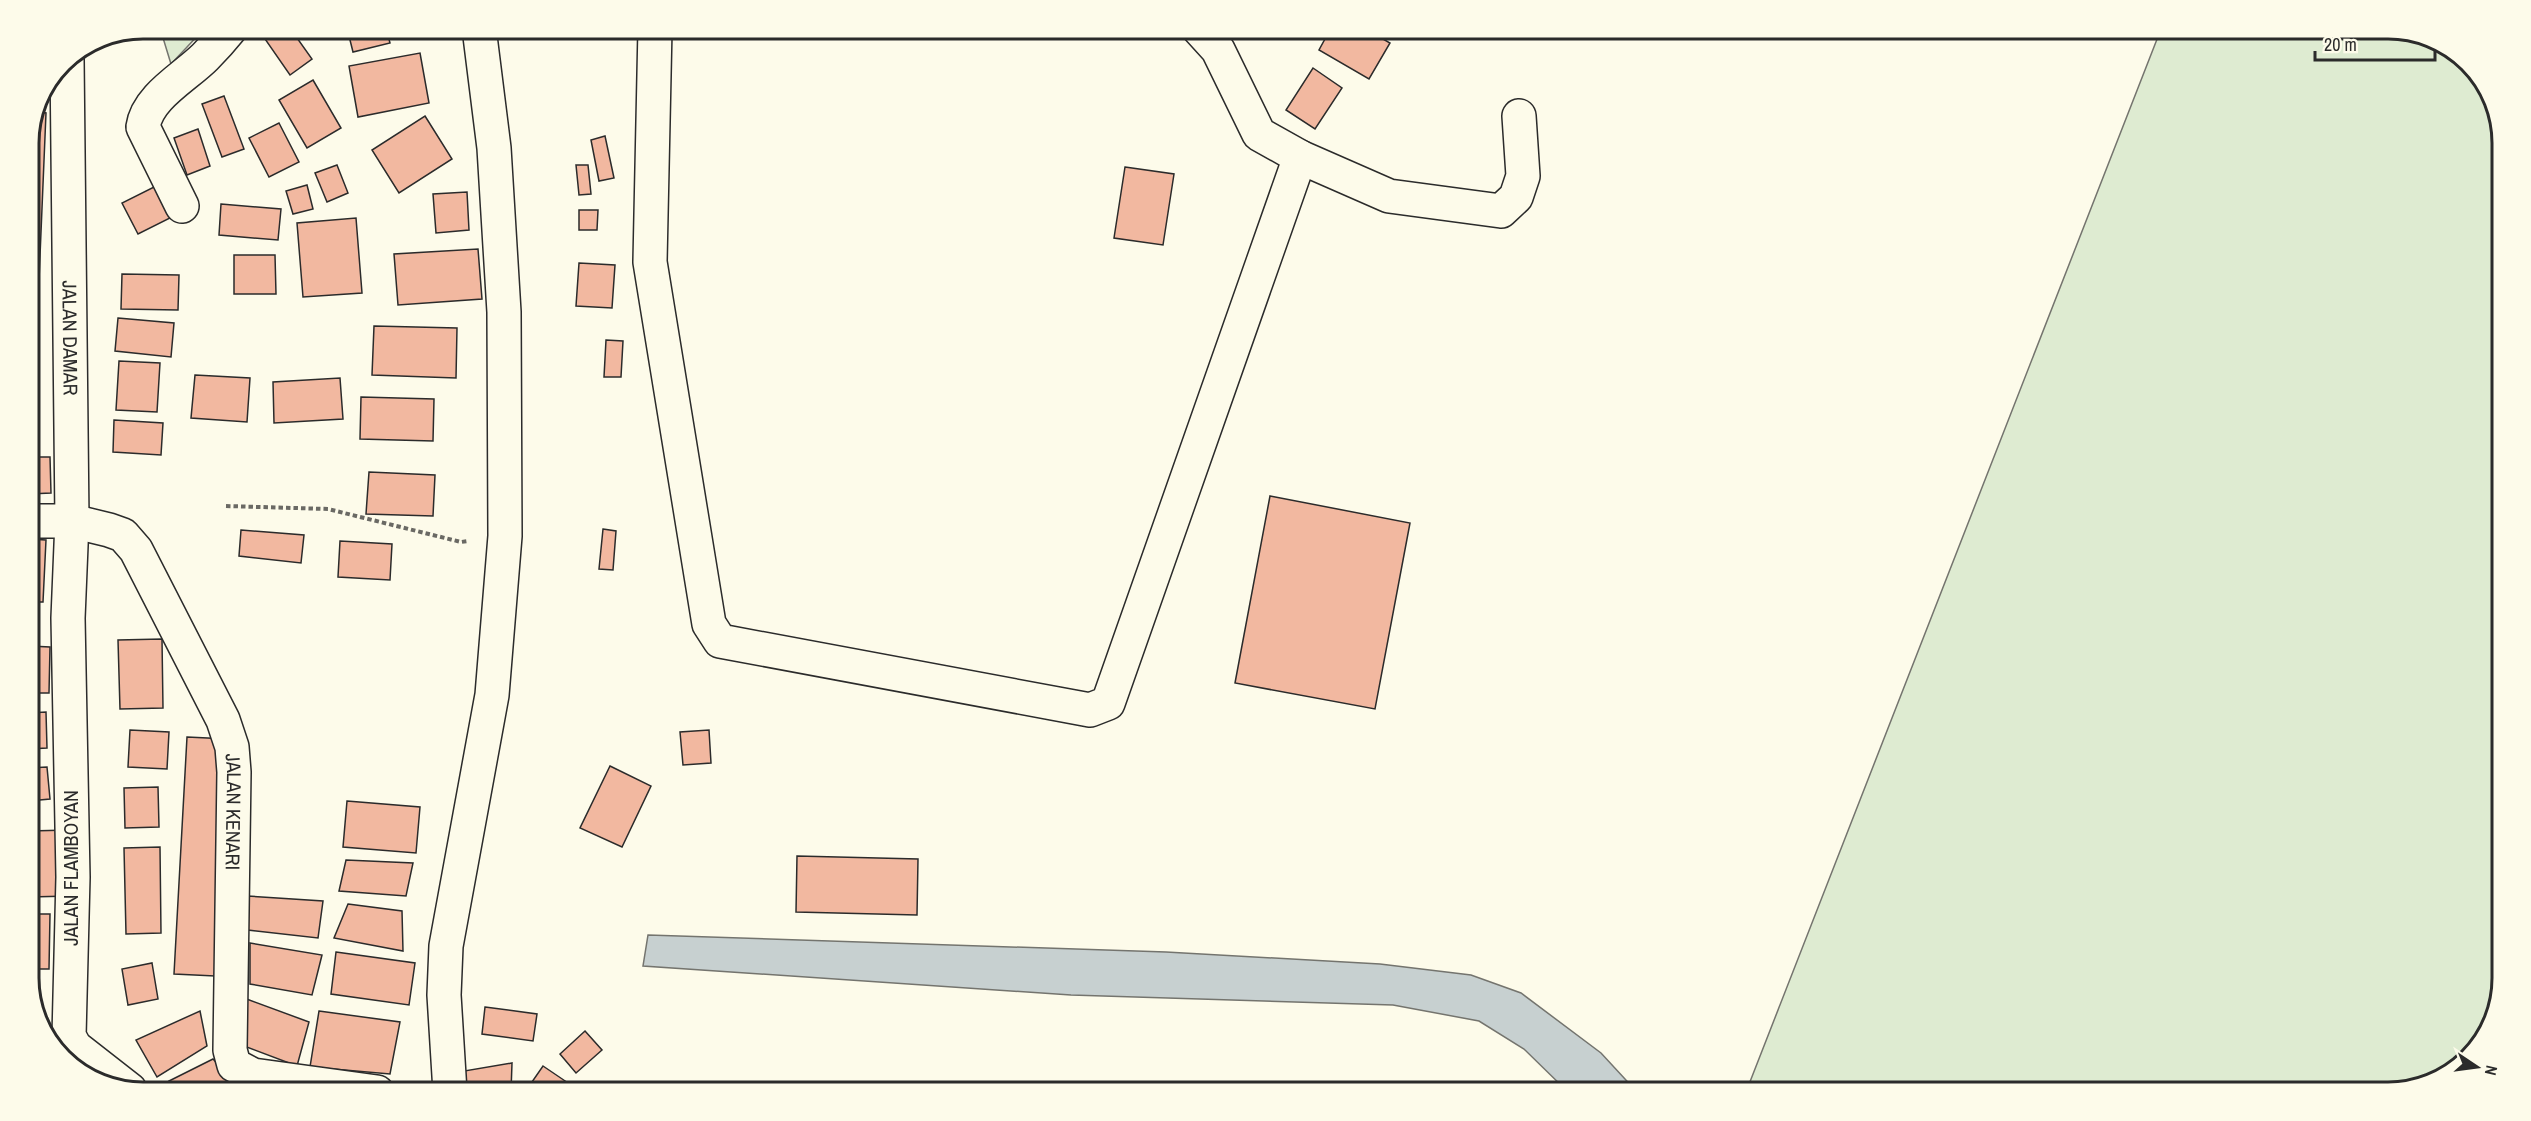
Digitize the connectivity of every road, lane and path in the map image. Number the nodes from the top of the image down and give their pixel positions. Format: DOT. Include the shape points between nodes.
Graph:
graph roads {
  1 [pos="221,39"];
  2 [pos="480,39"];
  3 [pos="655,39"];
  4 [pos="1208,39"];
  5 [pos="67,73"];
  6 [pos="1519,116"];
  7 [pos="1300,157"];
  8 [pos="182,206"];
  9 [pos="226,506"];
  10 [pos="39,521"];
  11 [pos="72,521"];
  12 [pos="505,536"];
  13 [pos="68,618"];
  14 [pos="114,1077"];
  15 [pos="304,1082"];
  16 [pos="449,1082"];
  1 -- 8 [label="street" via="163,94 144,118 143,127"];
  2 -- 12 [label="street" via="494,148 504,312"];
  3 -- 7 [label="street" via="650,262 709,624 720,641 1090,710 1108,703"];
  4 -- 7 [label="street" via="1218,50 1259,134"];
  5 -- 11 [label="street, JALAN DAMAR"];
  6 -- 7 [label="street" via="1523,176 1516,197 1501,211 1389,196"];
  9 -- 12 [label="path" via="328,509 461,542"];
  10 -- 11 [label="street, JALAN KENARI"];
  11 -- 13 [label="street, JALAN DAMAR"];
  11 -- 15 [label="street, JALAN KENARI" via="123,535 136,550 223,720 232,747 230,1050 234,1065 253,1075"];
  12 -- 16 [label="street" via="492,695 446,946 444,995"];
  13 -- 14 [label="street, JALAN FLAMBOYAN" via="73,877 69,1036 75,1047"];
}
